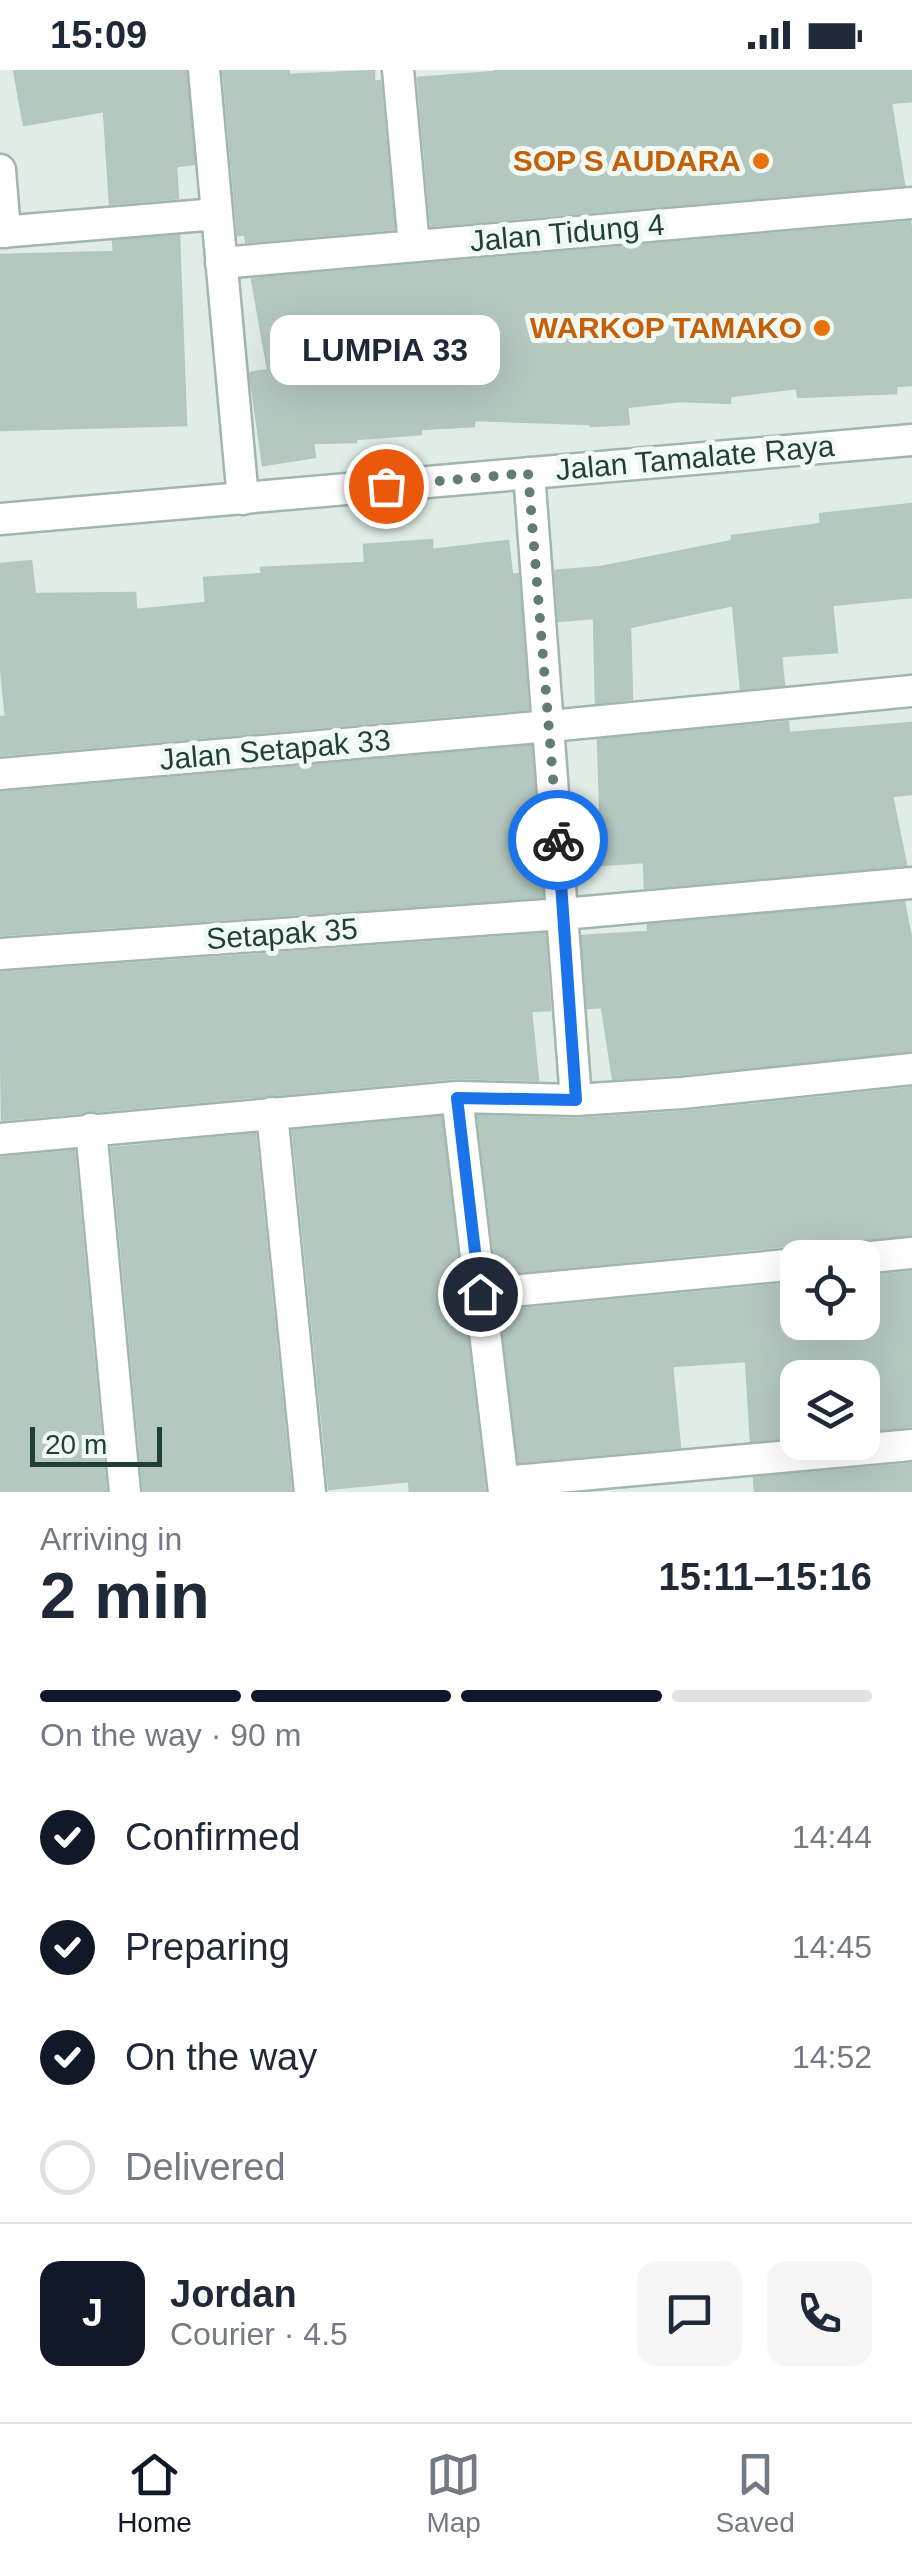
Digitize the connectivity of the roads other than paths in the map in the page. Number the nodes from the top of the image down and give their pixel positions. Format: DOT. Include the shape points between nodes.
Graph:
graph roads {
  1 [pos="204,70"];
  2 [pos="398,70"];
  3 [pos="0,170"];
  4 [pos="912,203"];
  5 [pos="217,214"];
  6 [pos="2,232"];
  7 [pos="414,246"];
  8 [pos="221,264"];
  9 [pos="912,440"];
  10 [pos="528,473"];
  11 [pos="242,499"];
  12 [pos="0,519"];
  13 [pos="912,691"];
  14 [pos="550,726"];
  15 [pos="0,774"];
  16 [pos="912,883"];
  17 [pos="564,914"];
  18 [pos="0,954"];
  19 [pos="912,1069"];
  20 [pos="457,1098"];
  21 [pos="576,1100"];
  22 [pos="272,1113"];
  23 [pos="91,1130"];
  24 [pos="0,1138"];
  25 [pos="912,1253"];
  26 [pos="880,1256"];
  27 [pos="780,1266"];
  28 [pos="480,1294"];
  29 [pos="912,1444"];
  30 [pos="504,1487"];
  31 [pos="125,1492"];
  32 [pos="310,1492"];
  1 -- 5 [label="street"];
  2 -- 7 [label="street"];
  3 -- 6 [label="street"];
  4 -- 7 [label="street, Jalan Tidung 4"];
  5 -- 6 [label="street"];
  5 -- 8 [label="street"];
  7 -- 8 [label="street, Jalan Tidung 4"];
  8 -- 11 [label="street"];
  9 -- 10 [label="street, Jalan Tamalate Raya"];
  10 -- 11 [label="street, Jalan Tamalate Raya"];
  10 -- 14 [label="street"];
  11 -- 12 [label="street, Jalan Tamalate Raya"];
  13 -- 14 [label="street, Jalan Setapak 33"];
  14 -- 15 [label="street, Jalan Setapak 33"];
  14 -- 17 [label="street"];
  16 -- 17 [label="street, Setapak 35"];
  17 -- 18 [label="street, Setapak 35"];
  17 -- 21 [label="street"];
  19 -- 21 [label="street"];
  20 -- 21 [label="street"];
  20 -- 22 [label="street"];
  20 -- 28 [label="street"];
  22 -- 23 [label="street"];
  22 -- 32 [label="street"];
  23 -- 24 [label="street"];
  23 -- 31 [label="street"];
  25 -- 26 [label="street"];
  27 -- 28 [label="street"];
  28 -- 30 [label="street"];
  29 -- 30 [label="street"];
}
